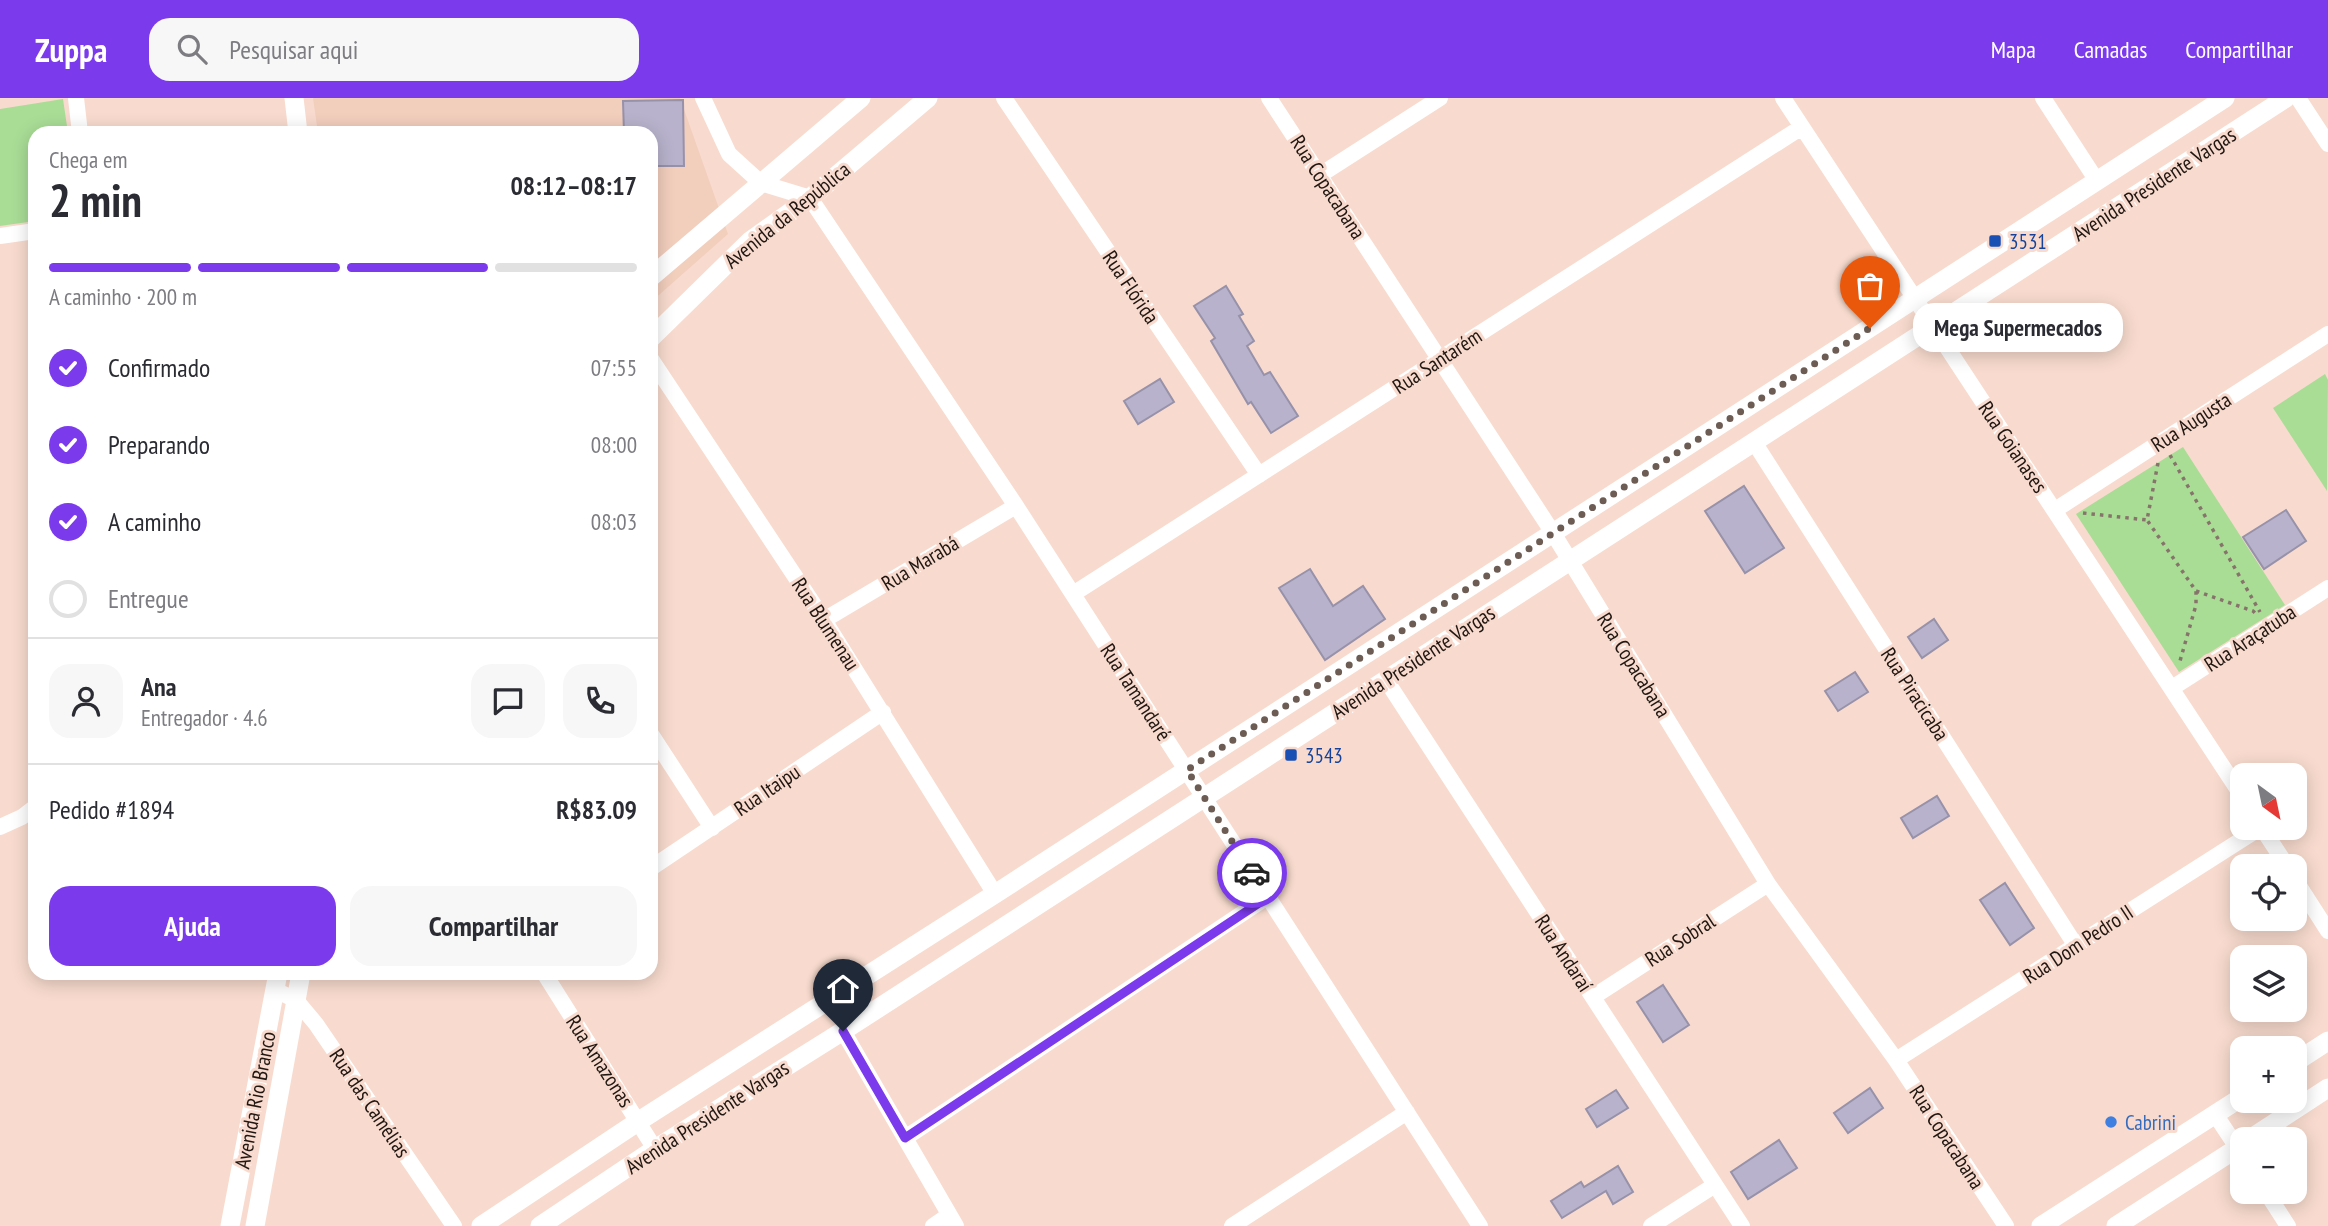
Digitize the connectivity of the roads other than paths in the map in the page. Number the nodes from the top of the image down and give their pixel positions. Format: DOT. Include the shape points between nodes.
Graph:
graph roads {
  1 [pos="76,98"];
  2 [pos="294,98"];
  3 [pos="703,98"];
  4 [pos="861,98"];
  5 [pos="928,98"];
  6 [pos="1004,98"];
  7 [pos="1269,98"];
  8 [pos="1440,98"];
  9 [pos="1783,98"];
  10 [pos="2043,98"];
  11 [pos="2225,98"];
  12 [pos="2286,98"];
  13 [pos="2298,98"];
  14 [pos="79,126"];
  15 [pos="297,126"];
  16 [pos="1802,127"];
  17 [pos="2328,144"];
  18 [pos="1320,176"];
  19 [pos="2097,181"];
  20 [pos="761,183"];
  21 [pos="810,198"];
  22 [pos="28,232"];
  23 [pos="0,236"];
  24 [pos="658,271"];
  25 [pos="1915,299"];
  26 [pos="1933,327"];
  27 [pos="658,331"];
  28 [pos="2328,334"];
  29 [pos="1440,359"];
  30 [pos="658,370"];
  31 [pos="1754,442"];
  32 [pos="1259,475"];
  33 [pos="1016,506"];
  34 [pos="2055,510"];
  35 [pos="1553,533"];
  36 [pos="1570,561"];
  37 [pos="2328,588"];
  38 [pos="1073,594"];
  39 [pos="824,620"];
  40 [pos="1386,680"];
  41 [pos="2172,688"];
  42 [pos="883,712"];
  43 [pos="658,745"];
  44 [pos="1187,770"];
  45 [pos="2230,777"];
  46 [pos="1204,798"];
  47 [pos="28,812"];
  48 [pos="0,827"];
  49 [pos="712,828"];
  50 [pos="2242,840"];
  51 [pos="658,863"];
  52 [pos="1768,884"];
  53 [pos="995,894"];
  54 [pos="1268,897"];
  55 [pos="2307,898"];
  56 [pos="2328,931"];
  57 [pos="2076,946"];
  58 [pos="300,980"];
  59 [pos="548,980"];
  60 [pos="277,982"];
  61 [pos="1593,997"];
  62 [pos="296,1000"];
  63 [pos="843,1031"];
  64 [pos="2328,1041"];
  65 [pos="2307,1055"];
  66 [pos="1896,1060"];
  67 [pos="2328,1088"];
  68 [pos="2230,1105"];
  69 [pos="1407,1112"];
  70 [pos="2215,1114"];
  71 [pos="639,1121"];
  72 [pos="2272,1127"];
  73 [pos="2230,1132"];
  74 [pos="905,1138"];
  75 [pos="655,1149"];
  76 [pos="2230,1155"];
  77 [pos="1715,1185"];
  78 [pos="2274,1204"];
  79 [pos="952,1220"];
  80 [pos="230,1226"];
  81 [pos="256,1226"];
  82 [pos="454,1226"];
  83 [pos="481,1226"];
  84 [pos="540,1226"];
  85 [pos="933,1226"];
  86 [pos="1232,1226"];
  87 [pos="1480,1226"];
  88 [pos="1651,1226"];
  89 [pos="1742,1226"];
  90 [pos="2006,1226"];
  91 [pos="2040,1226"];
  92 [pos="2116,1226"];
  93 [pos="2288,1226"];
  1 -- 14 [label="street"];
  2 -- 15 [label="street"];
  3 -- 20 [label="street" via="729,154"];
  4 -- 20 [label="street, Avenida da República"];
  5 -- 21 [label="street, Avenida da República"];
  6 -- 32 [label="street, Rua Flórida"];
  7 -- 18 [label="street, Rua Copacabana"];
  8 -- 18 [label="street"];
  9 -- 16 [label="street, Rua Goianases"];
  10 -- 19 [label="street"];
  11 -- 19 [label="street, Avenida Presidente Vargas"];
  12 -- 26 [label="street, Avenida Presidente Vargas"];
  13 -- 17 [label="street"];
  16 -- 25 [label="street, Rua Goianases"];
  16 -- 29 [label="street, Rua Santarém"];
  18 -- 29 [label="street, Rua Copacabana"];
  19 -- 25 [label="street, Avenida Presidente Vargas"];
  20 -- 21 [label="street"];
  20 -- 24 [label="street, Avenida da República"];
  21 -- 27 [label="street, Avenida da República" via="750,241"];
  21 -- 33 [label="street, Rua Tamandaré"];
  22 -- 23 [label="street"];
  25 -- 26 [label="street, Rua Goianases"];
  25 -- 35 [label="street, Avenida Presidente Vargas"];
  26 -- 31 [label="street, Avenida Presidente Vargas"];
  26 -- 34 [label="street, Rua Goianases"];
  28 -- 34 [label="street, Rua Augusta"];
  29 -- 32 [label="street, Rua Santarém"];
  29 -- 35 [label="street, Rua Copacabana"];
  30 -- 39 [label="street, Rua Blumenau"];
  31 -- 36 [label="street, Avenida Presidente Vargas"];
  31 -- 57 [label="street, Rua Piracicaba"];
  32 -- 38 [label="street, Rua Santarém"];
  33 -- 38 [label="street, Rua Tamandaré"];
  33 -- 39 [label="street, Rua Marabá"];
  34 -- 41 [label="street, Rua Goianases"];
  35 -- 36 [label="street, Rua Copacabana"];
  35 -- 44 [label="street, Avenida Presidente Vargas"];
  36 -- 40 [label="street, Avenida Presidente Vargas"];
  36 -- 52 [label="street, Rua Copacabana"];
  37 -- 41 [label="street, Rua Araçatuba"];
  38 -- 44 [label="street, Rua Tamandaré"];
  39 -- 42 [label="street, Rua Blumenau"];
  40 -- 46 [label="street, Avenida Presidente Vargas"];
  40 -- 61 [label="street, Rua Andaraí"];
  41 -- 45 [label="street, Rua Goianases"];
  42 -- 49 [label="street, Rua Itaipu"];
  42 -- 53 [label="street, Rua Blumenau"];
  43 -- 49 [label="street"];
  44 -- 46 [label="street, Rua Tamandaré"];
  44 -- 53 [label="street, Avenida Presidente Vargas"];
  46 -- 54 [label="street, Rua Tamandaré"];
  46 -- 63 [label="street, Avenida Presidente Vargas"];
  47 -- 48 [label="street"];
  49 -- 51 [label="street, Rua Itaipu"];
  50 -- 57 [label="street, Rua Dom Pedro II"];
  52 -- 61 [label="street, Rua Sobral"];
  52 -- 66 [label="street, Rua Copacabana"];
  53 -- 71 [label="street, Avenida Presidente Vargas"];
  54 -- 69 [label="street, Rua Tamandaré"];
  54 -- 74 [label="street"];
  55 -- 56 [label="street"];
  57 -- 66 [label="street, Rua Dom Pedro II"];
  58 -- 62 [label="street, Avenida Rio Branco"];
  59 -- 71 [label="street, Rua Amazonas"];
  60 -- 62 [label="street, Rua das Camélias"];
  60 -- 80 [label="street, Avenida Rio Branco"];
  61 -- 77 [label="street, Rua Andaraí"];
  62 -- 81 [label="street, Avenida Rio Branco"];
  62 -- 82 [label="street, Rua das Camélias"];
  63 -- 74 [label="street"];
  63 -- 75 [label="street, Avenida Presidente Vargas"];
  64 -- 65 [label="street"];
  66 -- 90 [label="street, Rua Copacabana"];
  67 -- 72 [label="street"];
  68 -- 70 [label="street"];
  69 -- 86 [label="street"];
  69 -- 87 [label="street, Rua Tamandaré"];
  70 -- 73 [label="street"];
  70 -- 91 [label="street"];
  71 -- 75 [label="street, Rua Amazonas"];
  71 -- 83 [label="street, Avenida Presidente Vargas"];
  74 -- 79 [label="street"];
  75 -- 84 [label="street, Avenida Presidente Vargas"];
  76 -- 92 [label="street"];
  77 -- 88 [label="street"];
  77 -- 89 [label="street, Rua Andaraí"];
  78 -- 93 [label="street"];
  79 -- 85 [label="street"];
}
